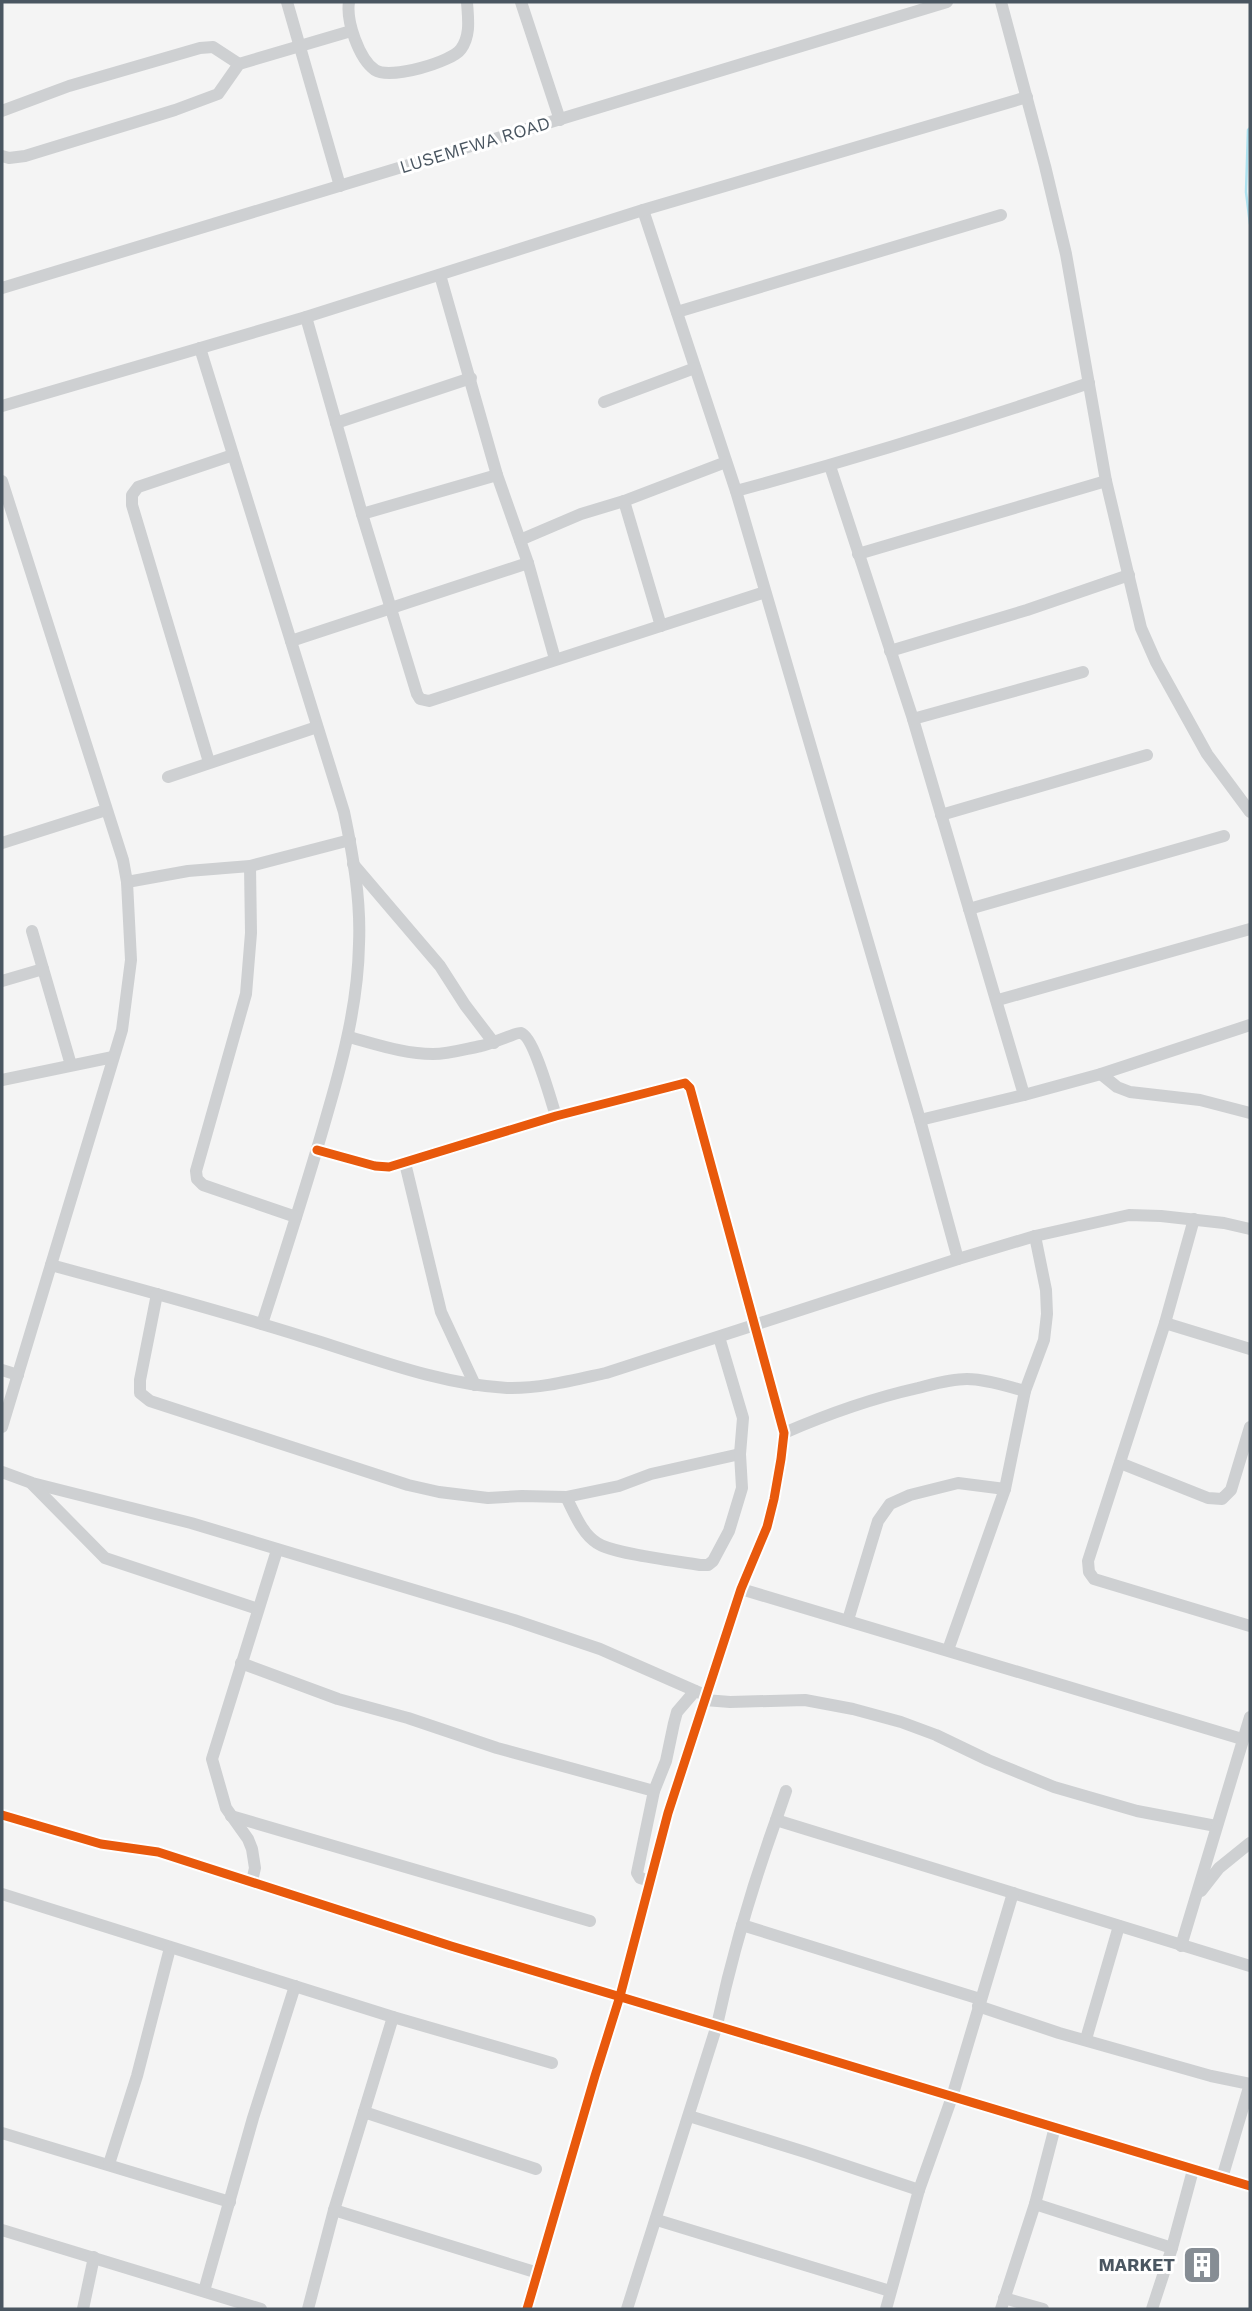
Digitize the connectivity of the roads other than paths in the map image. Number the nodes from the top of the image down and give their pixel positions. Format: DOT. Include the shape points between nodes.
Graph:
graph roads {
  1 [pos="286,2"];
  2 [pos="349,2"];
  3 [pos="467,2"];
  4 [pos="521,2"];
  5 [pos="947,2"];
  6 [pos="1001,2"];
  7 [pos="930,4"];
  8 [pos="351,31"];
  9 [pos="299,45"];
  10 [pos="239,64"];
  11 [pos="1027,97"];
  12 [pos="2,111"];
  13 [pos="560,120"];
  14 [pos="2,156"];
  15 [pos="340,186"];
  16 [pos="643,211"];
  17 [pos="1001,215"];
  18 [pos="440,275"];
  19 [pos="2,288"];
  20 [pos="677,312"];
  21 [pos="306,317"];
  22 [pos="200,348"];
  23 [pos="695,368"];
  24 [pos="471,378"];
  25 [pos="1088,383"];
  26 [pos="604,402"];
  27 [pos="2,406"];
  28 [pos="336,423"];
  29 [pos="233,455"];
  30 [pos="726,463"];
  31 [pos="830,466"];
  32 [pos="497,475"];
  33 [pos="2,481"];
  34 [pos="1106,481"];
  35 [pos="736,492"];
  36 [pos="624,501"];
  37 [pos="362,514"];
  38 [pos="520,540"];
  39 [pos="858,554"];
  40 [pos="528,563"];
  41 [pos="1129,575"];
  42 [pos="765,592"];
  43 [pos="391,607"];
  44 [pos="661,626"];
  45 [pos="291,640"];
  46 [pos="890,651"];
  47 [pos="555,659"];
  48 [pos="1083,672"];
  49 [pos="913,719"];
  50 [pos="317,727"];
  51 [pos="1147,755"];
  52 [pos="209,762"];
  53 [pos="168,777"];
  54 [pos="106,810"];
  55 [pos="1250,812"];
  56 [pos="941,815"];
  57 [pos="1224,835"];
  58 [pos="350,840"];
  59 [pos="2,843"];
  60 [pos="353,864"];
  61 [pos="250,866"];
  62 [pos="127,882"];
  63 [pos="969,909"];
  64 [pos="1250,929"];
  65 [pos="32,931"];
  66 [pos="43,969"];
  67 [pos="2,981"];
  68 [pos="998,1000"];
  69 [pos="1250,1025"];
  70 [pos="349,1037"];
  71 [pos="494,1044"];
  72 [pos="113,1057"];
  73 [pos="71,1065"];
  74 [pos="1101,1074"];
  75 [pos="2,1080"];
  76 [pos="1024,1095"];
  77 [pos="1250,1113"];
  78 [pos="556,1116"];
  79 [pos="920,1120"];
  80 [pos="317,1150"];
  81 [pos="405,1163"];
  82 [pos="296,1217"];
  83 [pos="1194,1219"];
  84 [pos="1250,1229"];
  85 [pos="1035,1236"];
  86 [pos="958,1259"];
  87 [pos="51,1265"];
  88 [pos="158,1294"];
  89 [pos="1165,1323"];
  90 [pos="262,1324"];
  91 [pos="756,1325"];
  92 [pos="719,1337"];
  93 [pos="1250,1349"];
  94 [pos="2,1370"];
  95 [pos="18,1375"];
  96 [pos="475,1385"];
  97 [pos="1025,1391"];
  98 [pos="2,1427"];
  99 [pos="1250,1427"];
  100 [pos="784,1433"];
  101 [pos="740,1454"];
  102 [pos="1120,1463"];
  103 [pos="2,1472"];
  104 [pos="32,1483"];
  105 [pos="1005,1489"];
  106 [pos="566,1497"];
  107 [pos="277,1550"];
  108 [pos="741,1589"];
  109 [pos="258,1609"];
  110 [pos="848,1620"];
  111 [pos="1250,1626"];
  112 [pos="948,1650"];
  113 [pos="241,1663"];
  114 [pos="702,1696"];
  115 [pos="1250,1717"];
  116 [pos="1242,1739"];
  117 [pos="654,1791"];
  118 [pos="786,1791"];
  119 [pos="2,1815"];
  120 [pos="231,1816"];
  121 [pos="776,1819"];
  122 [pos="1216,1826"];
  123 [pos="1250,1843"];
  124 [pos="253,1881"];
  125 [pos="650,1881"];
  126 [pos="1013,1893"];
  127 [pos="2,1894"];
  128 [pos="1196,1898"];
  129 [pos="590,1921"];
  130 [pos="742,1925"];
  131 [pos="1119,1926"];
  132 [pos="1181,1946"];
  133 [pos="170,1948"];
  134 [pos="1250,1966"];
  135 [pos="295,1986"];
  136 [pos="620,1996"];
  137 [pos="979,2003"];
  138 [pos="393,2017"];
  139 [pos="717,2025"];
  140 [pos="1086,2039"];
  141 [pos="552,2063"];
  142 [pos="1250,2084"];
  143 [pos="952,2097"];
  144 [pos="364,2112"];
  145 [pos="689,2116"];
  146 [pos="1055,2127"];
  147 [pos="2,2133"];
  148 [pos="109,2164"];
  149 [pos="536,2169"];
  150 [pos="1193,2170"];
  151 [pos="1222,2178"];
  152 [pos="1250,2186"];
  153 [pos="919,2190"];
  154 [pos="230,2202"];
  155 [pos="1035,2204"];
  156 [pos="334,2210"];
  157 [pos="657,2220"];
  158 [pos="2,2230"];
  159 [pos="1172,2248"];
  160 [pos="94,2257"];
  161 [pos="538,2273"];
  162 [pos="204,2291"];
  163 [pos="890,2291"];
  164 [pos="1003,2304"];
  165 [pos="83,2309"];
  166 [pos="261,2309"];
  167 [pos="308,2309"];
  168 [pos="527,2309"];
  169 [pos="627,2309"];
  170 [pos="886,2309"];
  171 [pos="1042,2309"];
  172 [pos="1152,2309"];
  1 -- 9 [label="street"];
  2 -- 8 [label="street"];
  3 -- 8 [label="street" via="466,41 453,57 436,64 381,72 368,62"];
  4 -- 13 [label="street"];
  5 -- 7 [label="street, LUSEMFWA ROAD"];
  6 -- 11 [label="street"];
  7 -- 13 [label="street, LUSEMFWA ROAD"];
  8 -- 9 [label="street"];
  9 -- 10 [label="street"];
  9 -- 15 [label="street"];
  10 -- 12 [label="street" via="213,47 200,48 90,79"];
  10 -- 14 [label="street" via="218,94 24,156"];
  11 -- 16 [label="street"];
  11 -- 25 [label="street" via="1066,254"];
  13 -- 15 [label="street, LUSEMFWA ROAD"];
  15 -- 19 [label="street, LUSEMFWA ROAD"];
  16 -- 18 [label="street"];
  16 -- 20 [label="street"];
  17 -- 20 [label="street"];
  18 -- 21 [label="street"];
  18 -- 24 [label="street"];
  20 -- 23 [label="street"];
  21 -- 22 [label="street"];
  21 -- 28 [label="street"];
  22 -- 27 [label="street"];
  22 -- 29 [label="street"];
  23 -- 26 [label="street"];
  23 -- 30 [label="street"];
  24 -- 28 [label="street"];
  24 -- 32 [label="street"];
  25 -- 31 [label="street"];
  25 -- 34 [label="street"];
  28 -- 37 [label="street"];
  29 -- 45 [label="street"];
  29 -- 52 [label="street" via="138,487 132,495"];
  30 -- 35 [label="street"];
  30 -- 36 [label="street"];
  31 -- 35 [label="street"];
  31 -- 39 [label="street"];
  32 -- 37 [label="street"];
  32 -- 38 [label="street"];
  33 -- 54 [label="street"];
  34 -- 39 [label="street"];
  34 -- 41 [label="street"];
  35 -- 42 [label="street"];
  36 -- 38 [label="street"];
  36 -- 44 [label="street"];
  37 -- 43 [label="street"];
  38 -- 40 [label="street"];
  39 -- 46 [label="street"];
  40 -- 43 [label="street"];
  40 -- 47 [label="street"];
  41 -- 46 [label="street"];
  41 -- 55 [label="street" via="1141,628 1156,662 1207,754"];
  42 -- 44 [label="street"];
  42 -- 79 [label="street"];
  43 -- 45 [label="street"];
  43 -- 47 [label="street" via="420,699 429,701"];
  44 -- 47 [label="street"];
  45 -- 50 [label="street"];
  46 -- 49 [label="street"];
  48 -- 49 [label="street"];
  49 -- 56 [label="street"];
  50 -- 52 [label="street"];
  50 -- 58 [label="street"];
  51 -- 56 [label="street"];
  52 -- 53 [label="street"];
  54 -- 59 [label="street"];
  54 -- 62 [label="street"];
  56 -- 63 [label="street"];
  57 -- 63 [label="street"];
  58 -- 60 [label="street"];
  58 -- 61 [label="street"];
  60 -- 70 [label="street" via="360,942"];
  60 -- 71 [label="street" via="440,965"];
  61 -- 62 [label="street"];
  61 -- 82 [label="street" via="246,994 197,1179"];
  62 -- 72 [label="street" via="131,960 122,1030"];
  63 -- 68 [label="street"];
  64 -- 68 [label="street"];
  65 -- 66 [label="street"];
  66 -- 67 [label="street"];
  66 -- 73 [label="street"];
  68 -- 76 [label="street"];
  69 -- 74 [label="street"];
  70 -- 71 [label="street" via="436,1054"];
  70 -- 80 [label="street"];
  71 -- 78 [label="street" via="515,1033 526,1037"];
  72 -- 73 [label="street"];
  72 -- 87 [label="street"];
  73 -- 75 [label="street"];
  74 -- 76 [label="street"];
  74 -- 77 [label="street" via="1130,1092 1200,1100"];
  76 -- 79 [label="street"];
  78 -- 81 [label="street"];
  78 -- 91 [label="street" via="677,1084 690,1088"];
  79 -- 86 [label="street"];
  80 -- 81 [label="street" via="382,1167"];
  80 -- 82 [label="street"];
  81 -- 96 [label="street" via="441,1312"];
  82 -- 90 [label="street"];
  83 -- 84 [label="street"];
  83 -- 85 [label="street" via="1129,1215"];
  83 -- 89 [label="street"];
  85 -- 86 [label="street"];
  85 -- 97 [label="street" via="1047,1314 1044,1340"];
  86 -- 91 [label="street"];
  87 -- 88 [label="street"];
  87 -- 95 [label="street"];
  88 -- 90 [label="street"];
  88 -- 106 [label="street" via="140,1380 140,1393 150,1401 429,1490 488,1498"];
  89 -- 93 [label="street"];
  89 -- 102 [label="street"];
  90 -- 96 [label="street"];
  91 -- 92 [label="street"];
  91 -- 100 [label="street"];
  92 -- 96 [label="street" via="561,1383 510,1388"];
  92 -- 101 [label="street" via="743,1418"];
  94 -- 95 [label="street"];
  95 -- 98 [label="street"];
  97 -- 100 [label="street" via="986,1381 952,1380 871,1398"];
  97 -- 105 [label="street"];
  99 -- 102 [label="street" via="1231,1490 1222,1499 1208,1498"];
  100 -- 108 [label="street" via="772,1508"];
  101 -- 106 [label="street"];
  101 -- 106 [label="street" via="742,1488 737,1509 708,1565 596,1543"];
  102 -- 111 [label="street" via="1088,1561 1094,1579"];
  103 -- 104 [label="street"];
  104 -- 107 [label="street"];
  104 -- 109 [label="street" via="105,1558"];
  105 -- 110 [label="street" via="958,1483 891,1504 878,1521"];
  105 -- 112 [label="street"];
  107 -- 109 [label="street"];
  107 -- 114 [label="street" via="567,1637"];
  108 -- 110 [label="street"];
  108 -- 114 [label="street"];
  109 -- 113 [label="street"];
  110 -- 112 [label="street"];
  112 -- 116 [label="street"];
  113 -- 117 [label="street" via="338,1699"];
  113 -- 120 [label="street" via="212,1759"];
  114 -- 117 [label="street" via="677,1712"];
  114 -- 122 [label="street" via="730,1702 805,1700 853,1709 936,1735 1054,1787 1137,1811"];
  114 -- 125 [label="street"];
  115 -- 116 [label="street"];
  116 -- 122 [label="street"];
  117 -- 125 [label="street" via="637,1873"];
  118 -- 121 [label="street"];
  119 -- 124 [label="street" via="101,1844 158,1852"];
  120 -- 124 [label="street" via="252,1849"];
  120 -- 129 [label="street"];
  121 -- 126 [label="street"];
  121 -- 130 [label="street"];
  122 -- 128 [label="street"];
  123 -- 128 [label="street" via="1219,1868"];
  124 -- 136 [label="street"];
  125 -- 136 [label="street"];
  126 -- 131 [label="street"];
  126 -- 137 [label="street"];
  127 -- 133 [label="street"];
  128 -- 132 [label="street"];
  130 -- 137 [label="street"];
  130 -- 139 [label="street"];
  131 -- 132 [label="street"];
  131 -- 140 [label="street"];
  132 -- 134 [label="street"];
  133 -- 135 [label="street"];
  133 -- 148 [label="street"];
  135 -- 138 [label="street"];
  135 -- 154 [label="street"];
  136 -- 139 [label="street"];
  136 -- 161 [label="street"];
  137 -- 140 [label="street"];
  137 -- 143 [label="street"];
  138 -- 141 [label="street"];
  138 -- 144 [label="street"];
  139 -- 143 [label="street"];
  139 -- 145 [label="street"];
  140 -- 142 [label="street"];
  142 -- 151 [label="street"];
  143 -- 146 [label="street"];
  143 -- 153 [label="street"];
  144 -- 149 [label="street"];
  144 -- 156 [label="street"];
  145 -- 153 [label="street"];
  145 -- 157 [label="street"];
  146 -- 150 [label="street"];
  146 -- 155 [label="street"];
  147 -- 148 [label="street"];
  148 -- 154 [label="street"];
  150 -- 151 [label="street"];
  150 -- 159 [label="street"];
  151 -- 152 [label="street"];
  153 -- 163 [label="street"];
  154 -- 162 [label="street"];
  155 -- 159 [label="street"];
  155 -- 164 [label="street"];
  156 -- 161 [label="street"];
  156 -- 167 [label="street"];
  157 -- 163 [label="street"];
  157 -- 169 [label="street"];
  158 -- 160 [label="street"];
  159 -- 172 [label="street"];
  160 -- 162 [label="street"];
  160 -- 165 [label="street"];
  161 -- 168 [label="street"];
  162 -- 166 [label="street"];
  163 -- 170 [label="street"];
  164 -- 171 [label="street"];
}
